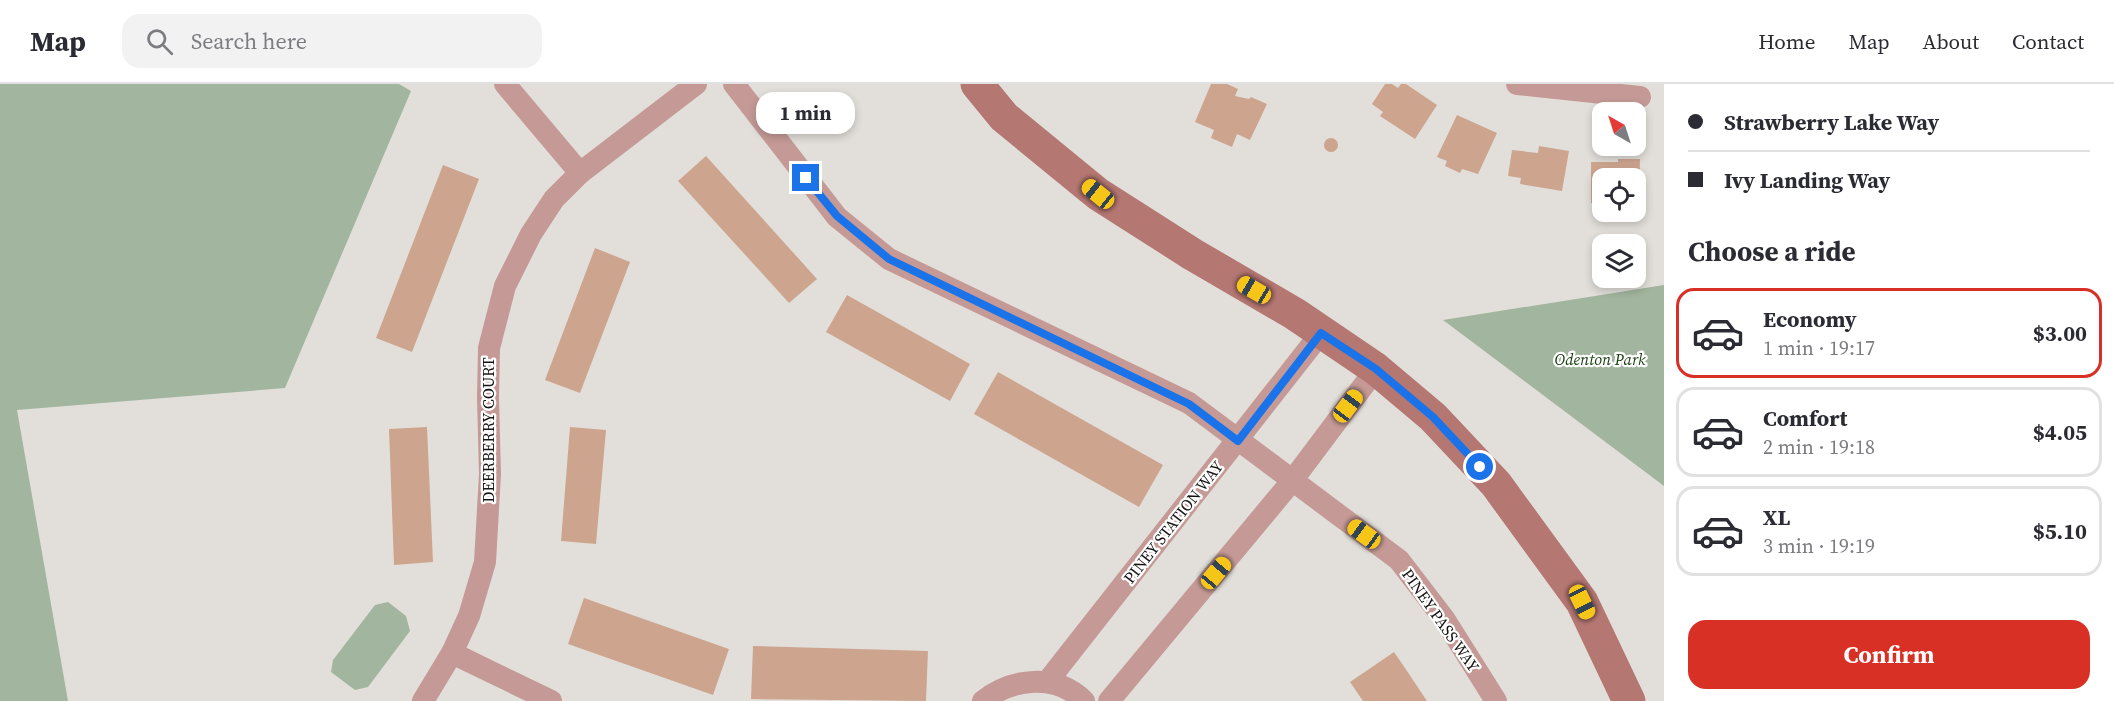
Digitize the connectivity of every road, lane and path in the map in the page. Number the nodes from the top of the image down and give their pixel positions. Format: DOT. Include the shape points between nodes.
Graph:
graph roads {
  1 [pos="505,84"];
  2 [pos="696,84"];
  3 [pos="734,84"];
  4 [pos="977,84"];
  5 [pos="1517,84"];
  6 [pos="1640,97"];
  7 [pos="580,173"];
  8 [pos="1321,333"];
  9 [pos="1376,369"];
  10 [pos="1238,441"];
  11 [pos="1292,482"];
  12 [pos="452,653"];
  13 [pos="1047,682"];
  14 [pos="423,701"];
  15 [pos="551,701"];
  16 [pos="983,701"];
  17 [pos="1084,701"];
  18 [pos="1109,701"];
  19 [pos="1496,701"];
  20 [pos="1629,701"];
  1 -- 7 [label="street"];
  2 -- 7 [label="street, DEERBERRY COURT"];
  3 -- 10 [label="street, PINEY PASS WAY" via="837,216 889,259 1189,404"];
  4 -- 8 [label="street" via="1004,117 1098,194"];
  5 -- 6 [label="street"];
  7 -- 12 [label="street, DEERBERRY COURT" via="542,216 505,286 489,348 490,474 484,561 469,616"];
  8 -- 9 [label="street"];
  8 -- 10 [label="street, PINEY STATION WAY"];
  9 -- 11 [label="street"];
  9 -- 20 [label="street" via="1433,417 1496,484 1582,602"];
  10 -- 11 [label="street, PINEY PASS WAY"];
  10 -- 13 [label="street, PINEY STATION WAY"];
  11 -- 18 [label="street"];
  11 -- 19 [label="street, PINEY PASS WAY" via="1400,560 1445,620"];
  12 -- 14 [label="street, DEERBERRY COURT"];
  12 -- 15 [label="street"];
  13 -- 16 [label="street" via="1028,681 1001,688"];
  13 -- 17 [label="street" via="1076,693"];
}
